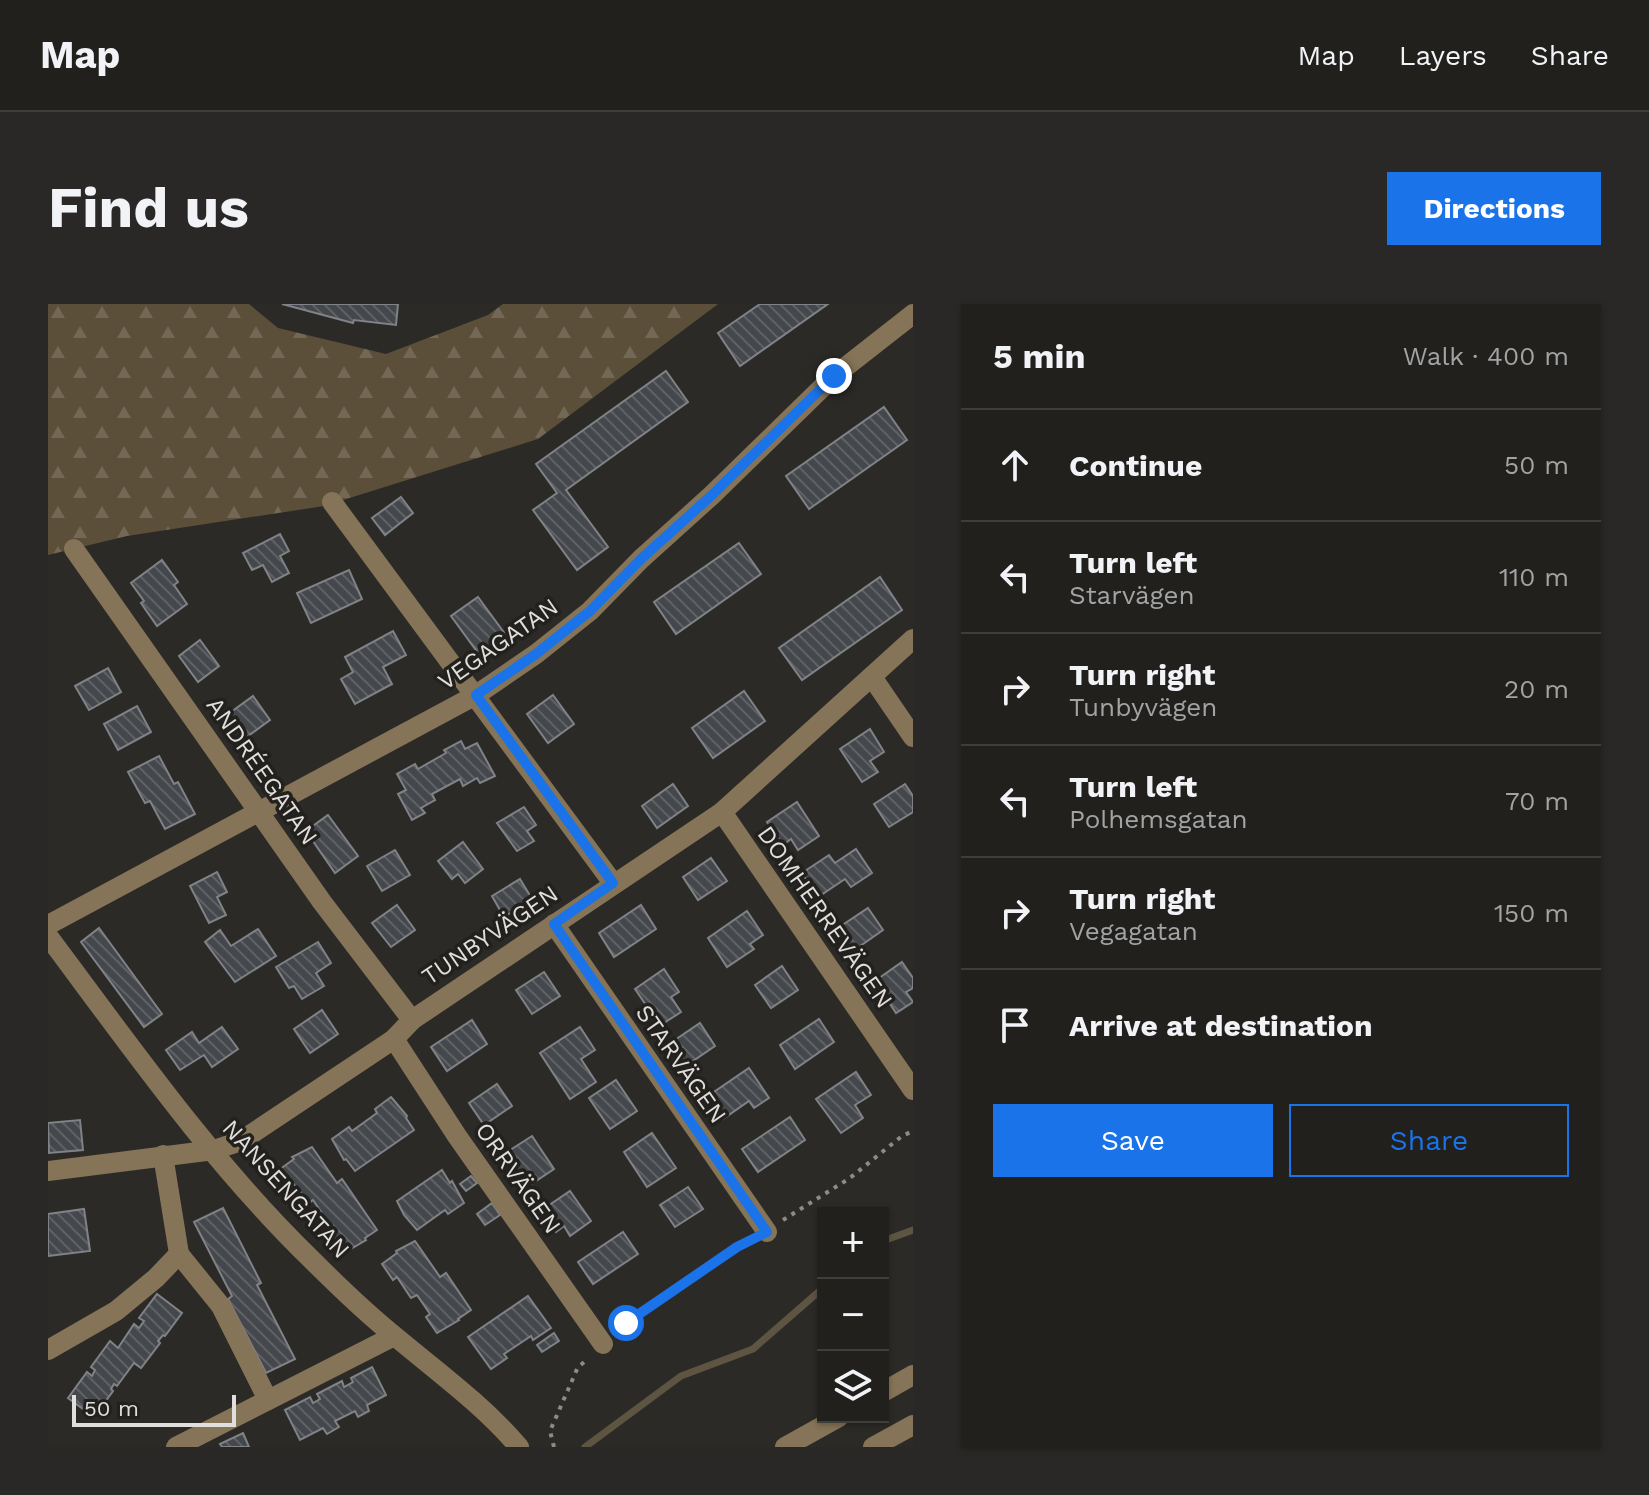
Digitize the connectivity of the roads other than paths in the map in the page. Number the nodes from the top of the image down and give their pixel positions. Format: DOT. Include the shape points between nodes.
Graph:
graph roads {
  1 [pos="913,314"];
  2 [pos="332,502"];
  3 [pos="74,549"];
  4 [pos="913,639"];
  5 [pos="872,677"];
  6 [pos="476,695"];
  7 [pos="913,737"];
  8 [pos="722,812"];
  9 [pos="260,813"];
  10 [pos="613,883"];
  11 [pos="554,924"];
  12 [pos="48,925"];
  13 [pos="48,936"];
  14 [pos="412,1020"];
  15 [pos="394,1039"];
  16 [pos="913,1090"];
  17 [pos="214,1150"];
  18 [pos="163,1155"];
  19 [pos="48,1171"];
  20 [pos="767,1232"];
  21 [pos="179,1254"];
  22 [pos="394,1336"];
  23 [pos="603,1344"];
  24 [pos="48,1350"];
  25 [pos="913,1375"];
  26 [pos="889,1389"];
  27 [pos="268,1400"];
  28 [pos="828,1423"];
  29 [pos="913,1425"];
  30 [pos="176,1447"];
  31 [pos="519,1447"];
  32 [pos="785,1447"];
  33 [pos="873,1447"];
  1 -- 6 [label="street, VEGAGATAN" via="834,376 590,611"];
  2 -- 6 [label="street"];
  3 -- 9 [label="street, ANDRÉEGATAN"];
  4 -- 5 [label="street, TUNBYVÄGEN"];
  5 -- 7 [label="street"];
  5 -- 8 [label="street, TUNBYVÄGEN"];
  6 -- 9 [label="street, VEGAGATAN"];
  6 -- 10 [label="street"];
  8 -- 10 [label="street, TUNBYVÄGEN"];
  8 -- 16 [label="street, DOMHERREVÄGEN"];
  9 -- 12 [label="street, VEGAGATAN"];
  9 -- 14 [label="street, ANDRÉEGATAN"];
  10 -- 11 [label="street, TUNBYVÄGEN"];
  11 -- 14 [label="street, TUNBYVÄGEN"];
  11 -- 20 [label="street, STARVÄGEN"];
  13 -- 17 [label="street, NANSENGATAN"];
  14 -- 15 [label="street, TUNBYVÄGEN"];
  15 -- 17 [label="street, TUNBYVÄGEN" via="241,1141"];
  15 -- 23 [label="street, ORRVÄGEN"];
  17 -- 18 [label="street, TUNBYVÄGEN"];
  17 -- 22 [label="street, NANSENGATAN" via="311,1259"];
  18 -- 19 [label="street, TUNBYVÄGEN"];
  18 -- 21 [label="street"];
  21 -- 24 [label="street" via="116,1311"];
  21 -- 27 [label="street" via="221,1306"];
  22 -- 27 [label="street"];
  22 -- 31 [label="street, NANSENGATAN" via="497,1421"];
  25 -- 26 [label="street"];
  27 -- 30 [label="street"];
  28 -- 32 [label="street"];
  29 -- 33 [label="street"];
}
